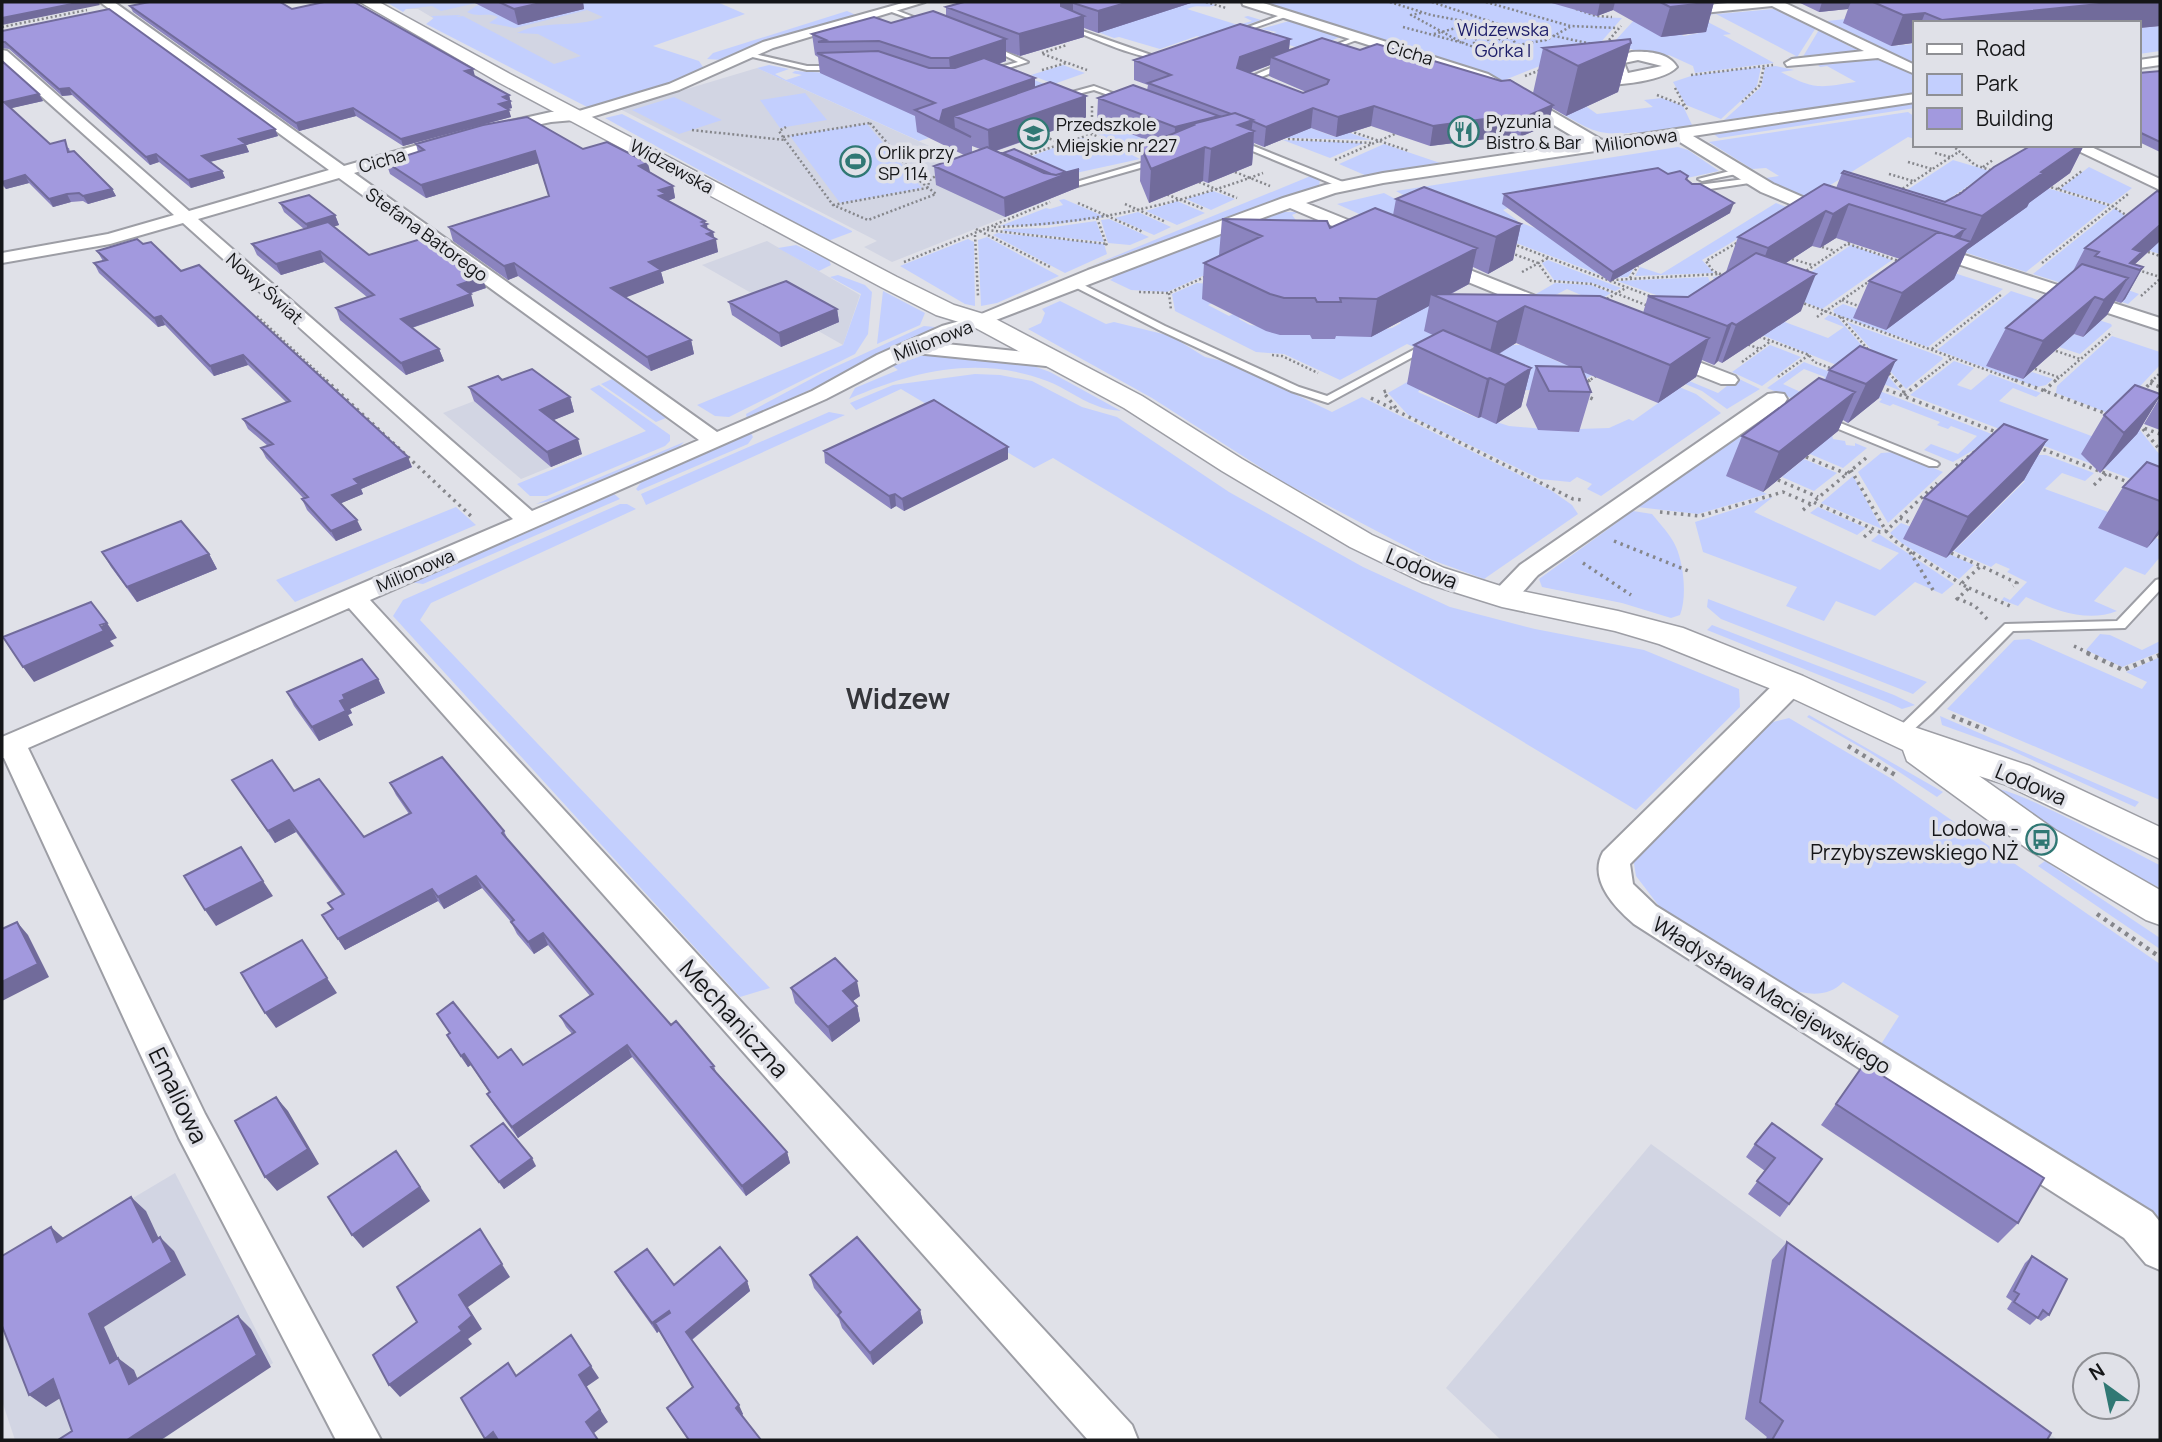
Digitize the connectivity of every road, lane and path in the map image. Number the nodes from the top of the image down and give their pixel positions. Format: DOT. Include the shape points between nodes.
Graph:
graph roads {
  1 [pos="368,2"];
  2 [pos="1231,2"];
  3 [pos="1248,2"];
  4 [pos="1390,2"];
  5 [pos="1432,2"];
  6 [pos="1486,2"];
  7 [pos="1774,2"];
  8 [pos="915,3"];
  9 [pos="112,7"];
  10 [pos="1571,7"];
  11 [pos="1214,8"];
  12 [pos="891,10"];
  13 [pos="1635,10"];
  14 [pos="1423,13"];
  15 [pos="1289,14"];
  16 [pos="1839,17"];
  17 [pos="1071,18"];
  18 [pos="1810,20"];
  19 [pos="1474,23"];
  20 [pos="1497,24"];
  21 [pos="1570,26"];
  22 [pos="2,27"];
  23 [pos="942,29"];
  24 [pos="1619,29"];
  25 [pos="1445,31"];
  26 [pos="1433,34"];
  27 [pos="1486,35"];
  28 [pos="1557,35"];
  29 [pos="1360,37"];
  30 [pos="1246,40"];
  31 [pos="978,43"];
  32 [pos="1463,43"];
  33 [pos="1606,43"];
  34 [pos="1518,45"];
  35 [pos="1591,49"];
  36 [pos="1494,50"];
  37 [pos="1042,53"];
  38 [pos="1177,53"];
  39 [pos="1881,53"];
  40 [pos="2,54"];
  41 [pos="746,54"];
  42 [pos="1315,54"];
  43 [pos="1052,57"];
  44 [pos="1296,61"];
  45 [pos="2160,61"];
  46 [pos="1066,63"];
  47 [pos="1792,63"];
  48 [pos="2141,64"];
  49 [pos="1551,65"];
  50 [pos="1764,66"];
  51 [pos="844,68"];
  52 [pos="1011,68"];
  53 [pos="1913,69"];
  54 [pos="1092,72"];
  55 [pos="979,76"];
  56 [pos="1255,76"];
  57 [pos="1684,78"];
  58 [pos="1618,79"];
  59 [pos="1268,80"];
  60 [pos="1671,81"];
  61 [pos="1562,85"];
  62 [pos="1539,88"];
  63 [pos="1252,90"];
  64 [pos="1512,92"];
  65 [pos="1913,98"];
  66 [pos="1051,100"];
  67 [pos="1136,103"];
  68 [pos="1741,103"];
  69 [pos="1685,106"];
  70 [pos="1697,111"];
  71 [pos="580,116"];
  72 [pos="1092,116"];
  73 [pos="1391,126"];
  74 [pos="786,127"];
  75 [pos="692,130"];
  76 [pos="1704,130"];
  77 [pos="1035,133"];
  78 [pos="1678,134"];
  79 [pos="785,138"];
  80 [pos="1223,139"];
  81 [pos="1280,139"];
  82 [pos="1060,143"];
  83 [pos="1374,143"];
  84 [pos="1066,144"];
  85 [pos="1599,145"];
  86 [pos="1954,147"];
  87 [pos="2078,147"];
  88 [pos="1935,152"];
  89 [pos="1960,152"];
  90 [pos="1951,157"];
  91 [pos="1021,158"];
  92 [pos="1165,158"];
  93 [pos="1993,160"];
  94 [pos="1908,162"];
  95 [pos="2089,166"];
  96 [pos="1982,167"];
  97 [pos="1933,169"];
  98 [pos="1268,171"];
  99 [pos="1993,171"];
  100 [pos="341,172"];
  101 [pos="1235,172"];
  102 [pos="939,173"];
  103 [pos="1889,174"];
  104 [pos="2004,174"];
  105 [pos="1746,175"];
  106 [pos="1984,177"];
  107 [pos="1250,178"];
  108 [pos="1370,181"];
  109 [pos="1199,182"];
  110 [pos="1914,182"];
  111 [pos="1975,183"];
  112 [pos="2036,183"];
  113 [pos="2160,185"];
  114 [pos="927,186"];
  115 [pos="1345,186"];
  116 [pos="1274,187"];
  117 [pos="1056,188"];
  118 [pos="1215,189"];
  119 [pos="2057,189"];
  120 [pos="1163,192"];
  121 [pos="2130,193"];
  122 [pos="1895,194"];
  123 [pos="1958,195"];
  124 [pos="1968,198"];
  125 [pos="1178,199"];
  126 [pos="1073,201"];
  127 [pos="1244,201"];
  128 [pos="1289,202"];
  129 [pos="1948,202"];
  130 [pos="1125,204"];
  131 [pos="833,205"];
  132 [pos="2112,206"];
  133 [pos="1092,209"];
  134 [pos="1139,209"];
  135 [pos="1214,214"];
  136 [pos="185,217"];
  137 [pos="1109,217"];
  138 [pos="1099,219"];
  139 [pos="2135,222"];
  140 [pos="1170,223"];
  141 [pos="994,227"];
  142 [pos="976,229"];
  143 [pos="986,230"];
  144 [pos="1849,231"];
  145 [pos="1145,233"];
  146 [pos="975,234"];
  147 [pos="1750,234"];
  148 [pos="1896,237"];
  149 [pos="1509,243"];
  150 [pos="1847,243"];
  151 [pos="1107,244"];
  152 [pos="1117,244"];
  153 [pos="1392,245"];
  154 [pos="1822,247"];
  155 [pos="1500,248"];
  156 [pos="1836,251"];
  157 [pos="2148,252"];
  158 [pos="1415,254"];
  159 [pos="1907,255"];
  160 [pos="2160,256"];
  161 [pos="1110,257"];
  162 [pos="2,258"];
  163 [pos="1548,258"];
  164 [pos="1792,259"];
  165 [pos="1899,261"];
  166 [pos="1538,263"];
  167 [pos="1638,266"];
  168 [pos="1813,266"];
  169 [pos="2130,267"];
  170 [pos="1054,269"];
  171 [pos="1887,269"];
  172 [pos="1719,274"];
  173 [pos="1208,275"];
  174 [pos="1514,275"];
  175 [pos="1710,275"];
  176 [pos="1797,276"];
  177 [pos="1876,276"];
  178 [pos="2160,276"];
  179 [pos="1730,277"];
  180 [pos="2022,278"];
  181 [pos="1629,279"];
  182 [pos="1605,280"];
  183 [pos="1197,281"];
  184 [pos="1072,282"];
  185 [pos="1210,282"];
  186 [pos="1865,284"];
  187 [pos="1714,285"];
  188 [pos="1626,288"];
  189 [pos="1877,288"];
  190 [pos="1131,292"];
  191 [pos="1169,293"];
  192 [pos="1616,293"];
  193 [pos="1653,297"];
  194 [pos="1788,298"];
  195 [pos="1841,300"];
  196 [pos="1665,302"];
  197 [pos="1644,304"];
  198 [pos="1592,307"];
  199 [pos="248,308"];
  200 [pos="1637,308"];
  201 [pos="1655,309"];
  202 [pos="1866,309"];
  203 [pos="1171,311"];
  204 [pos="1825,311"];
  205 [pos="1560,313"];
  206 [pos="980,314"];
  207 [pos="1839,316"];
  208 [pos="1817,317"];
  209 [pos="2160,324"];
  210 [pos="2119,325"];
  211 [pos="1745,331"];
  212 [pos="1737,341"];
  213 [pos="1771,341"];
  214 [pos="910,347"];
  215 [pos="1651,349"];
  216 [pos="1760,349"];
  217 [pos="1931,350"];
  218 [pos="1419,351"];
  219 [pos="2056,351"];
  220 [pos="1809,355"];
  221 [pos="1876,358"];
  222 [pos="1952,358"];
  223 [pos="2081,359"];
  224 [pos="1056,361"];
  225 [pos="1885,369"];
  226 [pos="2035,369"];
  227 [pos="1839,371"];
  228 [pos="1733,372"];
  229 [pos="1602,373"];
  230 [pos="2160,373"];
  231 [pos="2059,378"];
  232 [pos="2150,383"];
  233 [pos="1878,386"];
  234 [pos="2160,387"];
  235 [pos="2046,392"];
  236 [pos="1779,395"];
  237 [pos="1903,396"];
  238 [pos="2137,397"];
  239 [pos="2042,399"];
  240 [pos="1595,400"];
  241 [pos="1812,414"];
  242 [pos="2109,415"];
  243 [pos="2116,418"];
  244 [pos="2103,421"];
  245 [pos="2129,422"];
  246 [pos="2142,427"];
  247 [pos="2160,434"];
  248 [pos="2006,435"];
  249 [pos="715,441"];
  250 [pos="1883,443"];
  251 [pos="2029,444"];
  252 [pos="2160,450"];
  253 [pos="2053,452"];
  254 [pos="1972,453"];
  255 [pos="1985,453"];
  256 [pos="2039,453"];
  257 [pos="1806,457"];
  258 [pos="1933,464"];
  259 [pos="1952,469"];
  260 [pos="1849,472"];
  261 [pos="1961,473"];
  262 [pos="2106,473"];
  263 [pos="1778,480"];
  264 [pos="2094,485"];
  265 [pos="2139,486"];
  266 [pos="1927,493"];
  267 [pos="1935,496"];
  268 [pos="1818,497"];
  269 [pos="1812,503"];
  270 [pos="1620,506"];
  271 [pos="1803,510"];
  272 [pos="1900,519"];
  273 [pos="529,522"];
  274 [pos="481,525"];
  275 [pos="1916,525"];
  276 [pos="1588,528"];
  277 [pos="1874,529"];
  278 [pos="1886,531"];
  279 [pos="1864,537"];
  280 [pos="1564,545"];
  281 [pos="1908,550"];
  282 [pos="1951,553"];
  283 [pos="1981,566"];
  284 [pos="1690,572"];
  285 [pos="2017,583"];
  286 [pos="2160,583"];
  287 [pos="1961,584"];
  288 [pos="1933,590"];
  289 [pos="353,597"];
  290 [pos="1502,597"];
  291 [pos="1635,598"];
  292 [pos="1956,600"];
  293 [pos="2040,625"];
  294 [pos="2160,655"];
  295 [pos="1791,684"];
  296 [pos="1898,735"];
  297 [pos="7,746"];
  298 [pos="2160,844"];
  299 [pos="2160,909"];
  300 [pos="2160,1251"];
  301 [pos="359,1440"];
  302 [pos="1117,1440"];
  1 -- 71 [label="street, Widzewska"];
  2 -- 11 [label="path"];
  3 -- 15 [label="street, Cicha"];
  4 -- 14 [label="path"];
  5 -- 20 [label="path"];
  6 -- 21 [label="path"];
  7 -- 13 [label="street" via="1644,15"];
  7 -- 18 [label="street"];
  8 -- 12 [label="street, Cicha"];
  9 -- 22 [label="path"];
  9 -- 100 [label="street, Stefana Batorego"];
  10 -- 13 [label="path" via="1595,16"];
  12 -- 23 [label="lane"];
  12 -- 41 [label="street, Cicha"];
  13 -- 24 [label="path"];
  14 -- 19 [label="path"];
  14 -- 25 [label="path" via="1411,16"];
  15 -- 29 [label="street, Cicha"];
  15 -- 30 [label="lane" via="1229,35"];
  16 -- 18 [label="street"];
  17 -- 38 [label="lane" via="1066,26 1150,57"];
  18 -- 39 [label="street"];
  19 -- 20 [label="path"];
  19 -- 25 [label="path"];
  19 -- 27 [label="path"];
  20 -- 28 [label="path"];
  21 -- 24 [label="path"];
  21 -- 28 [label="path"];
  24 -- 33 [label="path"];
  25 -- 26 [label="path"];
  25 -- 32 [label="path"];
  27 -- 32 [label="path" via="1470,35"];
  27 -- 34 [label="path" via="1507,37"];
  27 -- 36 [label="path"];
  27 -- 36 [label="path" via="1473,42"];
  27 -- 36 [label="path" via="1507,43"];
  28 -- 34 [label="path"];
  28 -- 35 [label="path" via="1599,46"];
  29 -- 42 [label="lane"];
  29 -- 64 [label="street, Cicha" via="1458,67"];
  31 -- 52 [label="lane" via="1024,62"];
  32 -- 36 [label="path" via="1478,50"];
  34 -- 36 [label="path"];
  37 -- 43 [label="path"];
  39 -- 47 [label="street"];
  39 -- 53 [label="street"];
  40 -- 136 [label="street, Nowy Świat"];
  41 -- 51 [label="lane" via="807,68"];
  41 -- 71 [label="street, Cicha" via="674,87"];
  43 -- 46 [label="path"];
  43 -- 52 [label="path"];
  44 -- 56 [label="lane"];
  45 -- 48 [label="street"];
  46 -- 52 [label="path" via="1028,75"];
  46 -- 54 [label="path"];
  47 -- 50 [label="path"];
  49 -- 62 [label="path" via="1517,79"];
  50 -- 57 [label="path"];
  50 -- 68 [label="path" via="1760,85"];
  52 -- 55 [label="lane"];
  56 -- 59 [label="lane"];
  56 -- 63 [label="lane" via="1242,81 1242,86"];
  58 -- 61 [label="street"];
  58 -- 69 [label="path"];
  60 -- 69 [label="path"];
  62 -- 64 [label="street"];
  64 -- 85 [label="street, Cicha"];
  65 -- 76 [label="street, Milionowa"];
  66 -- 67 [label="lane" via="1094,88"];
  69 -- 70 [label="path"];
  69 -- 76 [label="path"];
  71 -- 100 [label="street, Cicha" via="551,117 476,133"];
  71 -- 206 [label="street, Widzewska" via="889,282 946,310"];
  72 -- 82 [label="path" via="1092,134"];
  73 -- 83 [label="path" via="1402,131"];
  74 -- 79 [label="path" via="779,131"];
  75 -- 79 [label="path"];
  76 -- 78 [label="street, Milionowa"];
  77 -- 82 [label="path"];
  78 -- 85 [label="street, Milionowa"];
  78 -- 105 [label="street"];
  79 -- 114 [label="path" via="870,123"];
  79 -- 131 [label="path"];
  80 -- 115 [label="lane"];
  81 -- 83 [label="path"];
  82 -- 84 [label="path"];
  82 -- 91 [label="path"];
  83 -- 108 [label="path" via="1331,162"];
  85 -- 108 [label="street, Milionowa"];
  86 -- 89 [label="path"];
  87 -- 113 [label="street"];
  88 -- 90 [label="path"];
  89 -- 90 [label="path"];
  89 -- 96 [label="path"];
  90 -- 97 [label="path"];
  92 -- 117 [label="lane"];
  93 -- 96 [label="path"];
  94 -- 97 [label="path"];
  95 -- 119 [label="path"];
  96 -- 99 [label="path"];
  97 -- 110 [label="path"];
  98 -- 107 [label="path"];
  99 -- 104 [label="path"];
  99 -- 106 [label="path"];
  100 -- 136 [label="street, Cicha"];
  100 -- 249 [label="street, Stefana Batorego"];
  101 -- 107 [label="path"];
  102 -- 114 [label="path"];
  103 -- 110 [label="path"];
  105 -- 105 [label="lane" via="1687,187"];
  105 -- 144 [label="street"];
  107 -- 116 [label="path"];
  107 -- 118 [label="path"];
  108 -- 115 [label="street, Milionowa"];
  109 -- 118 [label="path"];
  110 -- 122 [label="path"];
  111 -- 123 [label="path"];
  112 -- 119 [label="path"];
  114 -- 131 [label="path"];
  114 -- 131 [label="path" via="936,194 869,220"];
  115 -- 128 [label="street, Milionowa"];
  118 -- 125 [label="path"];
  118 -- 127 [label="path"];
  119 -- 132 [label="path"];
  120 -- 125 [label="path"];
  121 -- 132 [label="path"];
  123 -- 124 [label="path"];
  123 -- 129 [label="path"];
  125 -- 134 [label="path"];
  125 -- 135 [label="path"];
  126 -- 133 [label="path"];
  128 -- 153 [label="street"];
  128 -- 184 [label="street, Milionowa"];
  130 -- 134 [label="path"];
  132 -- 139 [label="path"];
  132 -- 180 [label="path"];
  133 -- 137 [label="path"];
  133 -- 138 [label="path"];
  134 -- 137 [label="path"];
  134 -- 140 [label="path"];
  136 -- 162 [label="street, Cicha" via="110,239"];
  136 -- 273 [label="street, Nowy Świat"];
  137 -- 138 [label="path"];
  137 -- 145 [label="path"];
  138 -- 141 [label="path"];
  138 -- 151 [label="path"];
  142 -- 170 [label="path"];
  143 -- 151 [label="path"];
  144 -- 148 [label="path" via="1882,247"];
  144 -- 150 [label="path"];
  146 -- 206 [label="path"];
  147 -- 172 [label="path" via="1706,261"];
  148 -- 180 [label="street"];
  149 -- 163 [label="path"];
  150 -- 156 [label="path"];
  150 -- 165 [label="path"];
  151 -- 152 [label="path"];
  151 -- 161 [label="path"];
  154 -- 156 [label="path"];
  155 -- 166 [label="path"];
  156 -- 168 [label="path"];
  157 -- 160 [label="path"];
  158 -- 205 [label="street"];
  159 -- 165 [label="path"];
  163 -- 166 [label="path"];
  163 -- 182 [label="path"];
  164 -- 168 [label="path"];
  165 -- 171 [label="path"];
  166 -- 174 [label="path"];
  166 -- 192 [label="path" via="1551,281 1592,284"];
  167 -- 181 [label="path"];
  168 -- 176 [label="path"];
  169 -- 178 [label="path"];
  172 -- 175 [label="path"];
  172 -- 179 [label="path"];
  173 -- 183 [label="path"];
  175 -- 181 [label="path"];
  175 -- 187 [label="path"];
  177 -- 186 [label="path"];
  180 -- 209 [label="street"];
  180 -- 217 [label="path"];
  181 -- 182 [label="path"];
  182 -- 188 [label="path"];
  183 -- 185 [label="path"];
  183 -- 191 [label="path"];
  184 -- 206 [label="street, Milionowa"];
  184 -- 218 [label="lane" via="1162,328 1328,400"];
  186 -- 189 [label="path"];
  186 -- 195 [label="path"];
  188 -- 192 [label="path"];
  188 -- 193 [label="path"];
  190 -- 191 [label="path"];
  191 -- 203 [label="path"];
  192 -- 197 [label="path"];
  192 -- 198 [label="path"];
  193 -- 196 [label="path"];
  193 -- 197 [label="path"];
  194 -- 204 [label="path"];
  195 -- 202 [label="path"];
  195 -- 204 [label="path"];
  197 -- 200 [label="path"];
  197 -- 201 [label="path"];
  199 -- 274 [label="path"];
  204 -- 207 [label="path"];
  204 -- 208 [label="path"];
  206 -- 214 [label="street, Milionowa"];
  206 -- 224 [label="street, Lodowa"];
  207 -- 217 [label="path"];
  207 -- 221 [label="path"];
  210 -- 223 [label="path"];
  211 -- 213 [label="path"];
  212 -- 216 [label="path"];
  213 -- 216 [label="path"];
  213 -- 220 [label="path"];
  214 -- 224 [label="street"];
  214 -- 249 [label="street, Milionowa" via="819,395"];
  215 -- 228 [label="street"];
  216 -- 228 [label="path"];
  217 -- 222 [label="path"];
  219 -- 223 [label="path"];
  220 -- 227 [label="path" via="1814,362"];
  220 -- 236 [label="path"];
  222 -- 235 [label="path"];
  222 -- 237 [label="path"];
  223 -- 231 [label="path"];
  224 -- 290 [label="street, Lodowa" via="1133,402 1361,541 1433,575"];
  225 -- 237 [label="path" via="1904,390"];
  226 -- 231 [label="path"];
  229 -- 240 [label="path" via="1573,391"];
  230 -- 232 [label="path"];
  231 -- 235 [label="path"];
  232 -- 234 [label="path"];
  232 -- 238 [label="path"];
  233 -- 237 [label="path"];
  235 -- 239 [label="path"];
  235 -- 242 [label="path"];
  236 -- 270 [label="street"];
  237 -- 248 [label="path"];
  241 -- 250 [label="lane"];
  242 -- 243 [label="path"];
  242 -- 244 [label="path"];
  245 -- 246 [label="path"];
  246 -- 247 [label="path"];
  246 -- 252 [label="path"];
  249 -- 273 [label="street, Milionowa"];
  250 -- 258 [label="lane"];
  250 -- 260 [label="path"];
  251 -- 253 [label="path"];
  253 -- 256 [label="path"];
  253 -- 262 [label="path"];
  254 -- 255 [label="path"];
  257 -- 260 [label="path"];
  259 -- 261 [label="path"];
  260 -- 268 [label="path"];
  260 -- 278 [label="path"];
  262 -- 264 [label="path"];
  262 -- 265 [label="path"];
  263 -- 268 [label="path"];
  266 -- 267 [label="path"];
  268 -- 269 [label="path"];
  269 -- 270 [label="path" via="1783,492 1699,516"];
  269 -- 271 [label="path"];
  269 -- 277 [label="path"];
  270 -- 276 [label="street"];
  272 -- 275 [label="path"];
  273 -- 289 [label="street, Milionowa"];
  276 -- 280 [label="street"];
  276 -- 284 [label="path"];
  277 -- 278 [label="path"];
  277 -- 279 [label="path"];
  278 -- 281 [label="path"];
  280 -- 290 [label="street" via="1524,573"];
  280 -- 291 [label="path"];
  281 -- 287 [label="path"];
  281 -- 288 [label="path"];
  282 -- 283 [label="path"];
  283 -- 285 [label="path"];
  283 -- 287 [label="path"];
  286 -- 293 [label="lane" via="2120,625"];
  287 -- 292 [label="path" via="1969,588"];
  289 -- 297 [label="street, Milionowa"];
  289 -- 302 [label="street, Mechaniczna"];
  290 -- 295 [label="street, Lodowa" via="1671,636"];
  293 -- 294 [label="path" via="2123,670"];
  293 -- 296 [label="lane" via="2010,627"];
  295 -- 296 [label="street, Lodowa"];
  295 -- 300 [label="street, Władysława Maciejewskiego" via="1614,860 1614,879 1623,896 1645,915 2138,1225"];
  296 -- 298 [label="street, Lodowa" via="2017,775"];
  296 -- 299 [label="street, Lodowa" via="2042,840"];
  297 -- 301 [label="street, Emaliowa" via="192,1126"];
}
